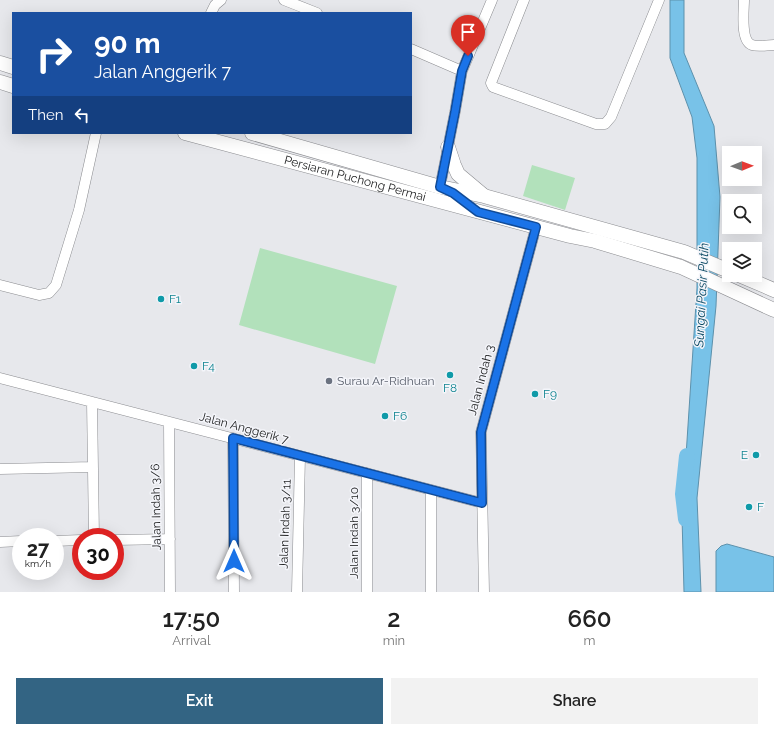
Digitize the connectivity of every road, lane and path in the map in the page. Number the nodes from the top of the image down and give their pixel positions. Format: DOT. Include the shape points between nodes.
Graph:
graph roads {
  1 [pos="221,0"];
  2 [pos="284,0"];
  3 [pos="492,0"];
  4 [pos="524,0"];
  5 [pos="659,0"];
  6 [pos="744,0"];
  7 [pos="212,12"];
  8 [pos="314,12"];
  9 [pos="774,45"];
  10 [pos="412,49"];
  11 [pos="0,63"];
  12 [pos="12,67"];
  13 [pos="462,71"];
  14 [pos="0,82"];
  15 [pos="12,86"];
  16 [pos="96,134"];
  17 [pos="189,134"];
  18 [pos="255,134"];
  19 [pos="448,147"];
  20 [pos="440,187"];
  21 [pos="406,192"];
  22 [pos="489,198"];
  23 [pos="478,212"];
  24 [pos="582,223"];
  25 [pos="536,227"];
  26 [pos="722,267"];
  27 [pos="755,282"];
  28 [pos="0,285"];
  29 [pos="774,290"];
  30 [pos="774,310"];
  31 [pos="0,378"];
  32 [pos="92,402"];
  33 [pos="168,422"];
  34 [pos="233,438"];
  35 [pos="300,456"];
  36 [pos="93,467"];
  37 [pos="0,469"];
  38 [pos="366,473"];
  39 [pos="431,490"];
  40 [pos="482,503"];
  41 [pos="94,528"];
  42 [pos="170,539"];
  43 [pos="124,540"];
  44 [pos="0,542"];
  45 [pos="12,542"];
  46 [pos="170,592"];
  47 [pos="234,592"];
  48 [pos="296,592"];
  49 [pos="367,592"];
  50 [pos="431,592"];
  51 [pos="484,592"];
  1 -- 7 [label="street"];
  2 -- 8 [label="street"];
  3 -- 13 [label="street"];
  4 -- 5 [label="street" via="491,83 494,87 596,124 606,124"];
  6 -- 9 [label="street" via="746,41 751,45"];
  10 -- 13 [label="street"];
  11 -- 12 [label="street"];
  13 -- 19 [label="street"];
  14 -- 15 [label="street"];
  16 -- 28 [label="street" via="79,210 56,285 49,293 39,295"];
  17 -- 21 [label="street, Persiaran Puchong Permai"];
  18 -- 20 [label="street, Persiaran Puchong Permai"];
  19 -- 20 [label="street"];
  19 -- 22 [label="street" via="458,174"];
  20 -- 21 [label="street"];
  20 -- 22 [label="street, Persiaran Puchong Permai"];
  20 -- 23 [label="street" via="453,193"];
  21 -- 23 [label="street, Persiaran Puchong Permai"];
  22 -- 24 [label="street, Persiaran Puchong Permai"];
  22 -- 25 [label="street" via="518,211"];
  23 -- 25 [label="street, Persiaran Puchong Permai"];
  24 -- 25 [label="street" via="547,221"];
  24 -- 26 [label="street, Persiaran Puchong Permai" via="684,252"];
  25 -- 30 [label="street, Persiaran Puchong Permai" via="681,267"];
  25 -- 40 [label="street, Jalan Indah 3" via="481,432"];
  27 -- 29 [label="street"];
  31 -- 32 [label="street, Jalan Anggerik 7"];
  32 -- 33 [label="street, Jalan Anggerik 7"];
  32 -- 36 [label="street"];
  33 -- 34 [label="street, Jalan Anggerik 7"];
  33 -- 42 [label="street, Jalan Indah 3/6"];
  34 -- 35 [label="street, Jalan Anggerik 7"];
  34 -- 47 [label="street"];
  35 -- 38 [label="street, Jalan Anggerik 7"];
  35 -- 48 [label="street, Jalan Indah 3/11"];
  36 -- 37 [label="street"];
  36 -- 41 [label="street"];
  38 -- 39 [label="street, Jalan Anggerik 7"];
  38 -- 49 [label="street, Jalan Indah 3/10"];
  39 -- 40 [label="street, Jalan Anggerik 7"];
  39 -- 50 [label="street"];
  40 -- 51 [label="street, Jalan Indah 3"];
  42 -- 43 [label="street"];
  42 -- 46 [label="street, Jalan Indah 3/6"];
  44 -- 45 [label="street"];
}
